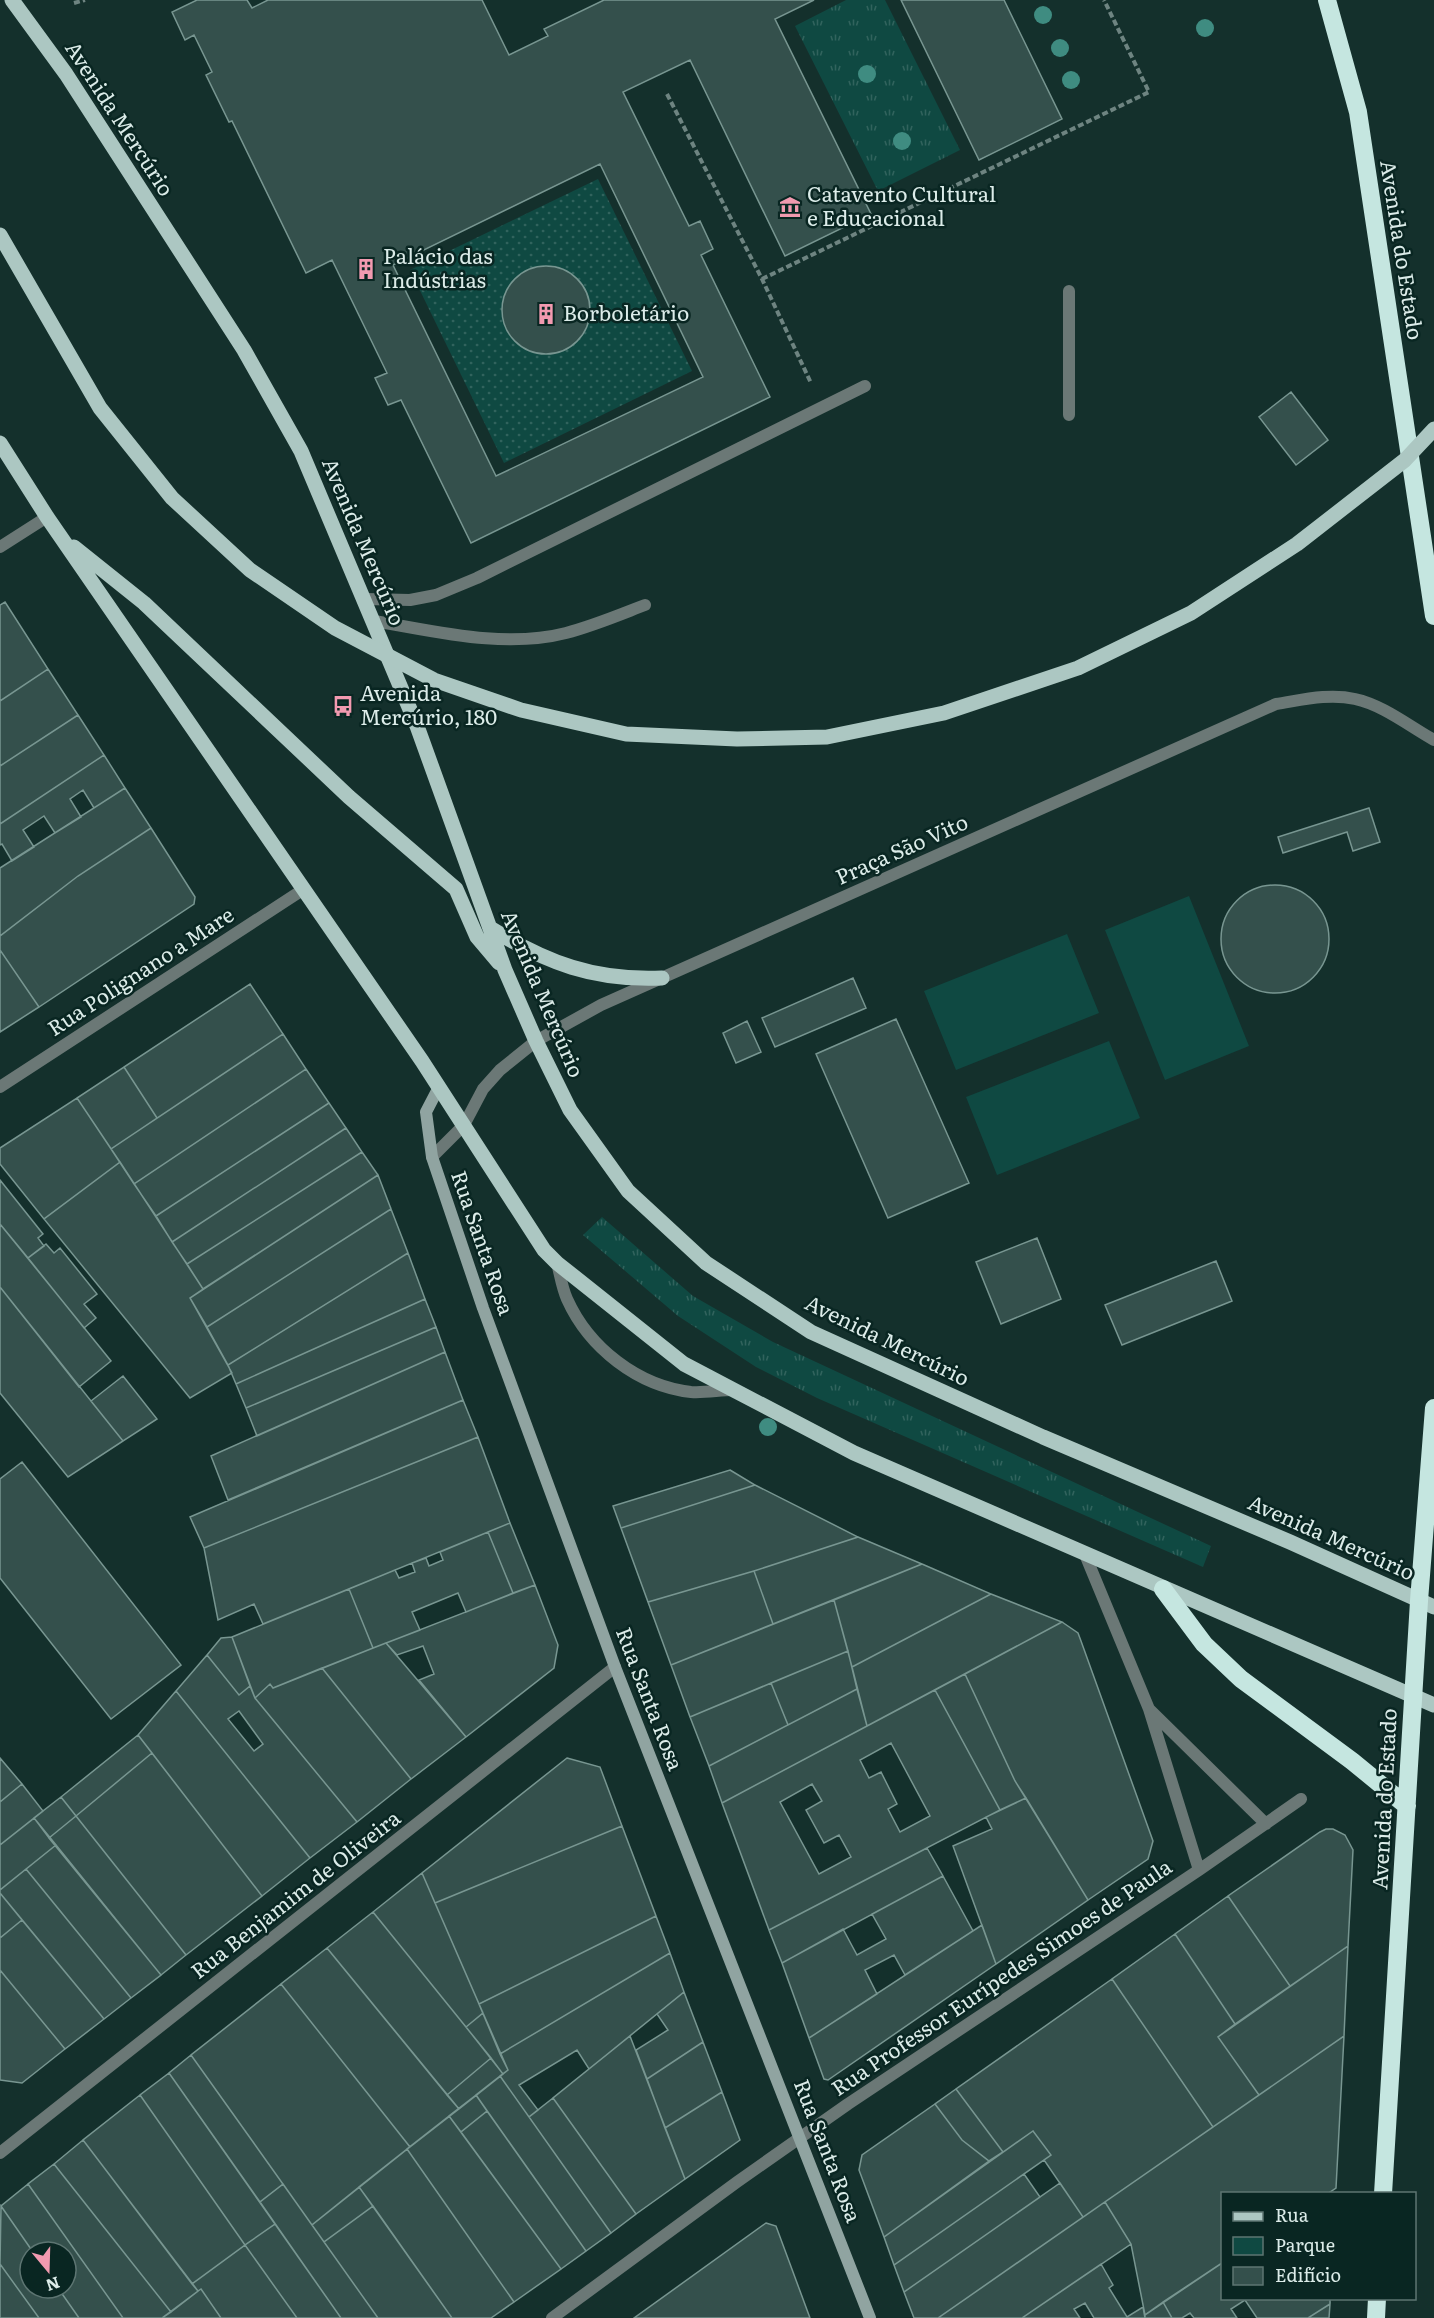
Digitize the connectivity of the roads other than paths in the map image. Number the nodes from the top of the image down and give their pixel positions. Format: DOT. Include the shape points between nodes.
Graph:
graph roads {
  1 [pos="12,0"];
  2 [pos="1327,0"];
  3 [pos="0,234"];
  4 [pos="1069,291"];
  5 [pos="865,386"];
  6 [pos="1069,415"];
  7 [pos="1434,429"];
  8 [pos="0,443"];
  9 [pos="47,517"];
  10 [pos="60,536"];
  11 [pos="0,547"];
  12 [pos="365,599"];
  13 [pos="645,605"];
  14 [pos="1434,616"];
  15 [pos="374,621"];
  16 [pos="1434,740"];
  17 [pos="304,889"];
  18 [pos="490,928"];
  19 [pos="505,970"];
  20 [pos="662,978"];
  21 [pos="536,1041"];
  22 [pos="0,1087"];
  23 [pos="439,1087"];
  24 [pos="464,1125"];
  25 [pos="432,1157"];
  26 [pos="557,1263"];
  27 [pos="734,1389"];
  28 [pos="1434,1408"];
  29 [pos="1084,1552"];
  30 [pos="1163,1589"];
  31 [pos="1426,1604"];
  32 [pos="615,1667"];
  33 [pos="1413,1696"];
  34 [pos="1434,1705"];
  35 [pos="1149,1709"];
  36 [pos="1301,1799"];
  37 [pos="1407,1806"];
  38 [pos="1266,1824"];
  39 [pos="1199,1870"];
  40 [pos="801,2138"];
  41 [pos="0,2153"];
  42 [pos="1383,2192"];
  43 [pos="1377,2300"];
  44 [pos="552,2318"];
  45 [pos="870,2318"];
  46 [pos="1376,2318"];
  1 -- 12 [label="main road, Avenida Mercúrio" via="66,74 244,350 302,451"];
  2 -- 14 [label="highway, Avenida do Estado" via="1358,112"];
  3 -- 7 [label="main road, bridge" via="100,408 171,498 250,570 335,628 434,680 521,710 626,734 737,739 827,737 944,713 1078,668 1191,613 1297,544 1405,459"];
  4 -- 6 [label="street"];
  5 -- 12 [label="street" via="436,595 410,600"];
  8 -- 9 [label="main road"];
  9 -- 10 [label="main road"];
  9 -- 11 [label="street"];
  10 -- 17 [label="main road"];
  10 -- 19 [label="main road" via="144,603 349,797 456,889 477,937"];
  12 -- 15 [label="main road, Avenida Mercúrio"];
  13 -- 15 [label="street" via="565,634 523,639 475,637"];
  15 -- 18 [label="main road, Avenida Mercúrio" via="417,726"];
  16 -- 20 [label="street, Praça São Vito" via="1355,699 1316,697 1276,704"];
  17 -- 22 [label="street, Rua Polignano a Mare"];
  17 -- 23 [label="main road"];
  18 -- 19 [label="main road, Avenida Mercúrio"];
  18 -- 20 [label="main road" via="537,955 581,972"];
  19 -- 21 [label="main road, Avenida Mercúrio"];
  20 -- 21 [label="street, Praça São Vito" via="601,1005"];
  21 -- 24 [label="street, Praça São Vito" via="490,1079"];
  21 -- 31 [label="main road, Avenida Mercúrio" via="570,1110 628,1191 705,1263 811,1332"];
  23 -- 24 [label="main road"];
  23 -- 25 [label="main road, Rua Santa Rosa" via="426,1112"];
  24 -- 25 [label="street, Praça São Vito"];
  24 -- 26 [label="main road" via="544,1250"];
  25 -- 32 [label="main road, Rua Santa Rosa"];
  26 -- 27 [label="main road" via="684,1364"];
  26 -- 27 [label="street" via="566,1298 585,1330 608,1355 658,1385 693,1392"];
  27 -- 29 [label="main road" via="854,1453"];
  28 -- 31 [label="highway, Avenida do Estado"];
  29 -- 30 [label="main road"];
  29 -- 35 [label="street"];
  30 -- 33 [label="main road"];
  30 -- 37 [label="highway" via="1204,1644 1241,1678"];
  31 -- 33 [label="highway, Avenida do Estado"];
  32 -- 40 [label="main road, Rua Santa Rosa"];
  32 -- 41 [label="street, Rua Benjamim de Oliveira"];
  33 -- 34 [label="main road"];
  33 -- 37 [label="highway, Avenida do Estado"];
  35 -- 38 [label="street"];
  35 -- 39 [label="street"];
  36 -- 38 [label="street, Rua Professor Eurípedes Simoes de Paula"];
  37 -- 42 [label="highway, Avenida do Estado"];
  38 -- 39 [label="street, Rua Professor Eurípedes Simoes de Paula"];
  39 -- 40 [label="street, Rua Professor Eurípedes Simoes de Paula"];
  40 -- 44 [label="street, Rua Professor Eurípedes Simoes de Paula"];
  40 -- 45 [label="main road, Rua Santa Rosa"];
  43 -- 46 [label="highway"];
}
